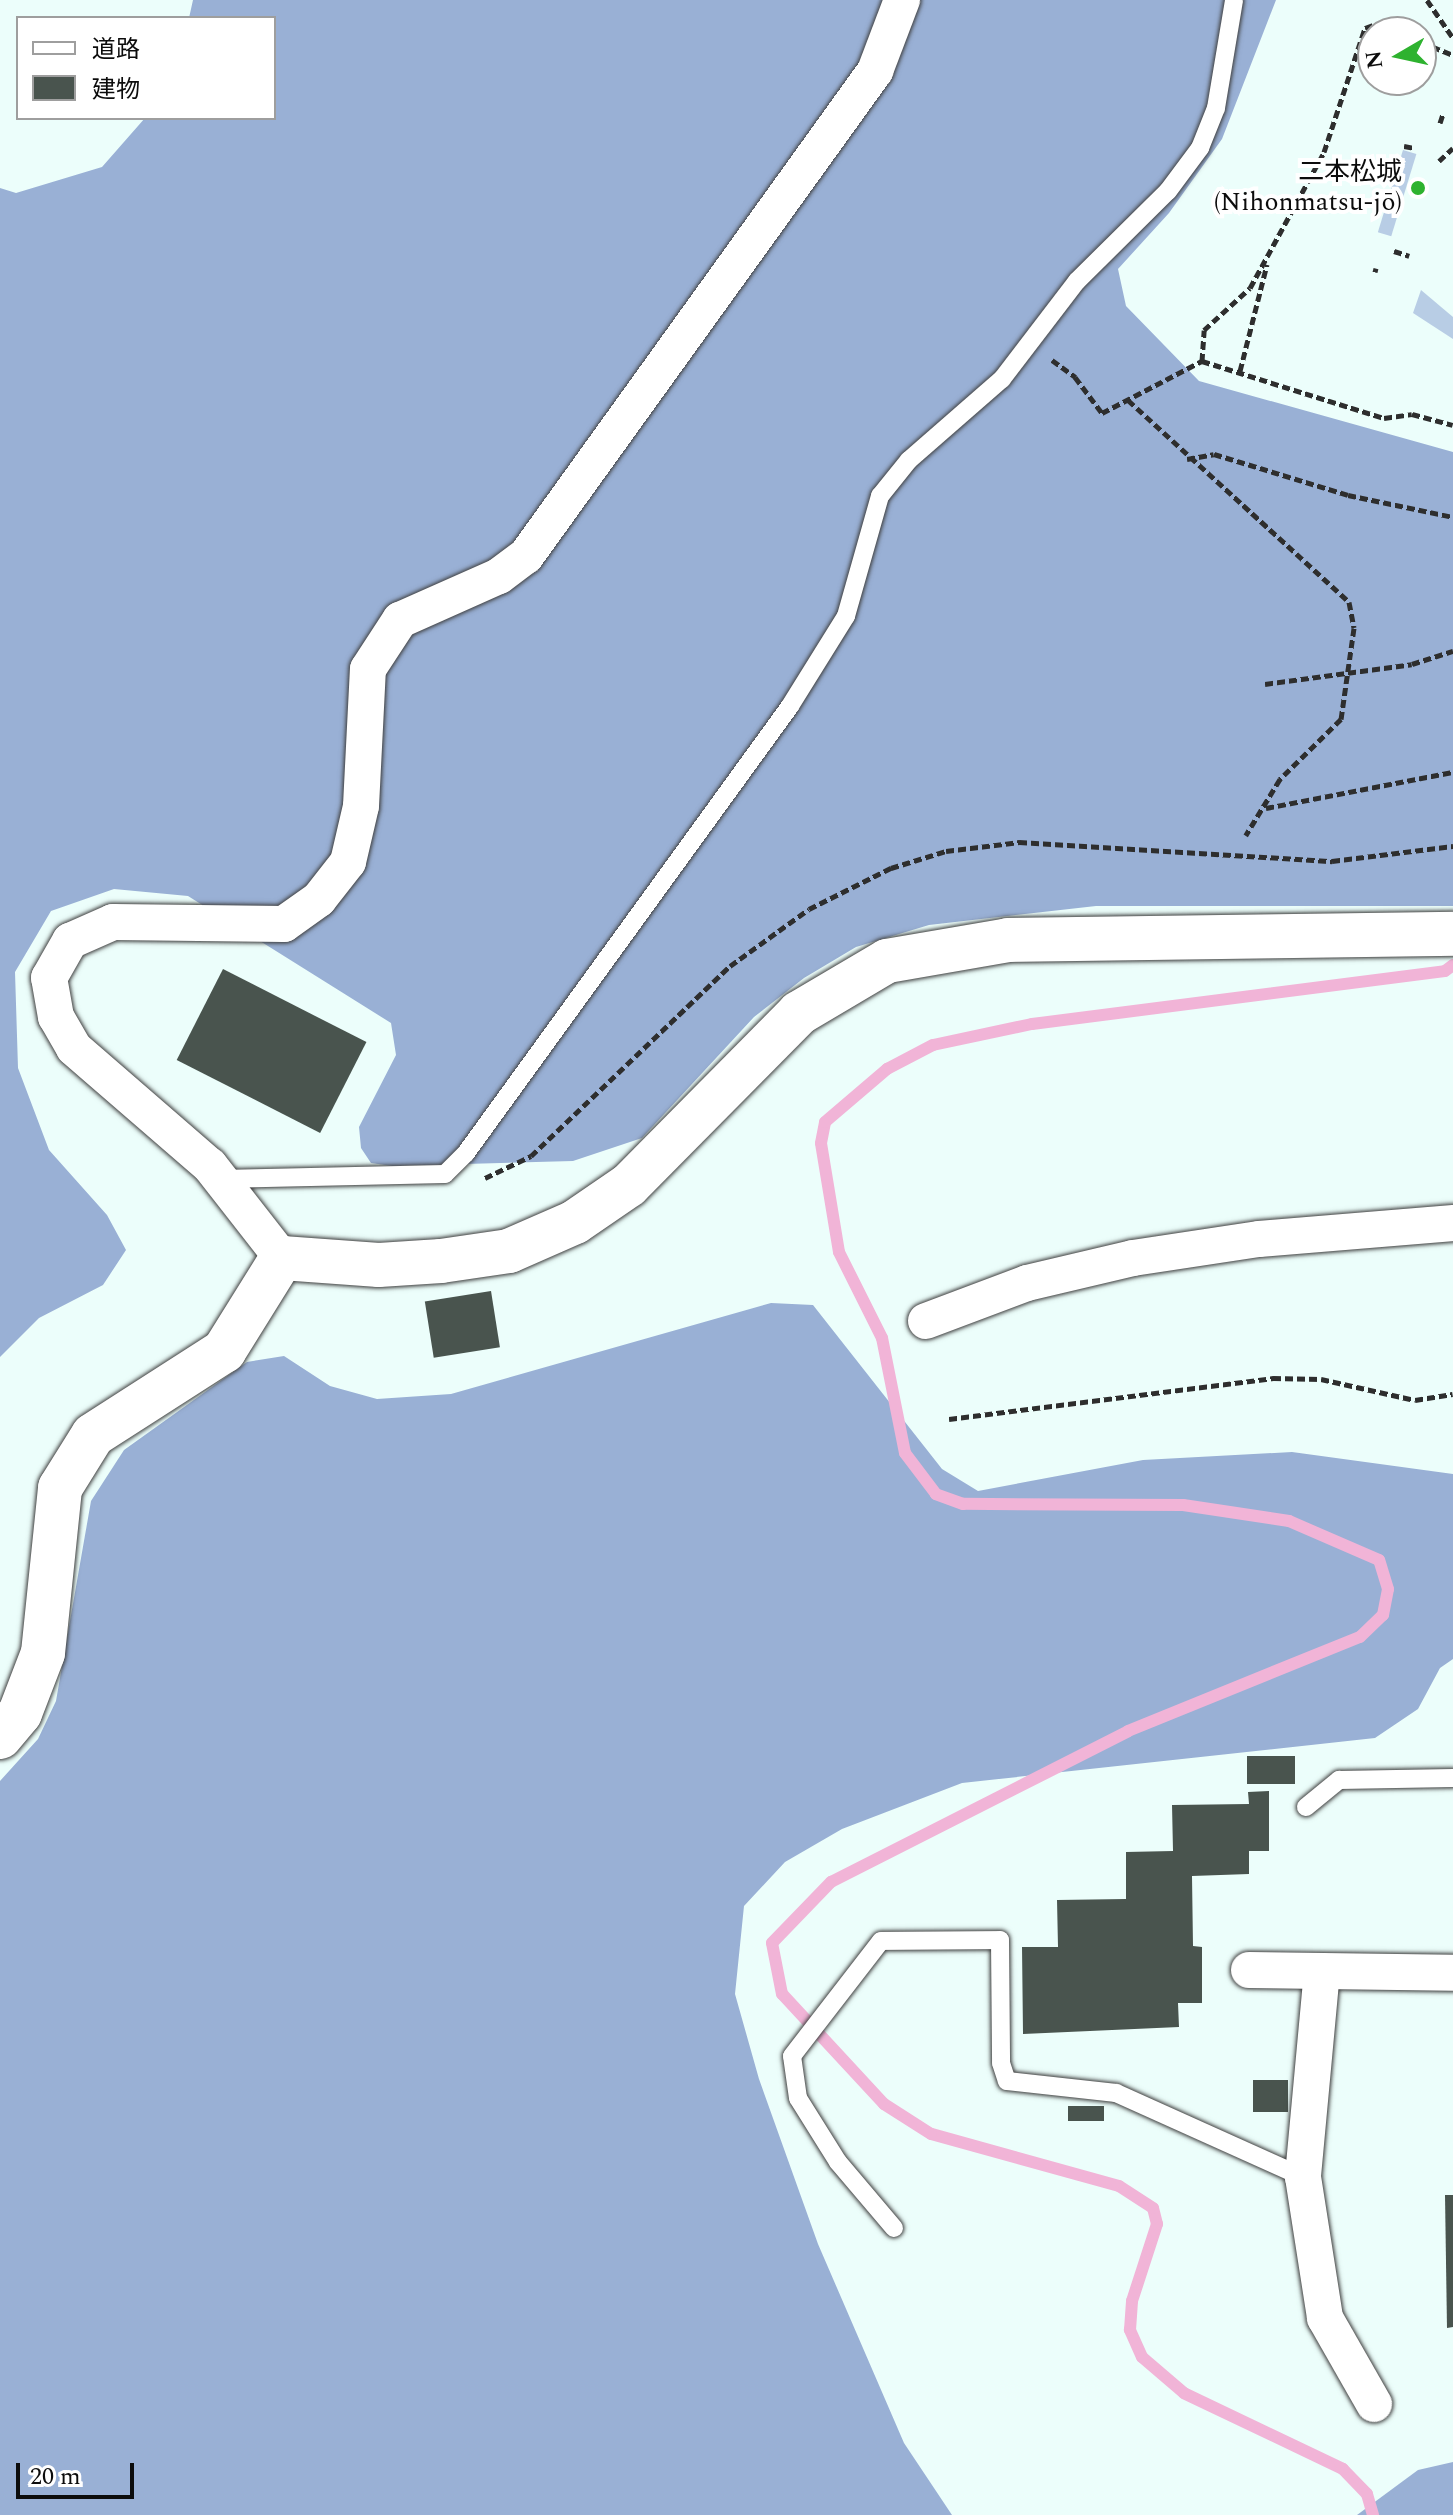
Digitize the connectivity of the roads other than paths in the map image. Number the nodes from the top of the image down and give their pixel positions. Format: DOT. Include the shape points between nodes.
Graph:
graph roads {
  1 [pos="902,0"];
  2 [pos="1234,0"];
  3 [pos="1453,934"];
  4 [pos="221,1179"];
  5 [pos="1453,1223"];
  6 [pos="282,1258"];
  7 [pos="926,1321"];
  8 [pos="0,1737"];
  9 [pos="1453,1778"];
  10 [pos="1306,1807"];
  11 [pos="1249,1970"];
  12 [pos="1322,1971"];
  13 [pos="1453,1973"];
  14 [pos="1303,2177"];
  15 [pos="894,2228"];
  16 [pos="1374,2404"];
  1 -- 4 [label="street" via="875,71 526,556 499,576 400,620 368,669 361,806 348,862 319,899 284,924 113,922 70,941 49,978 56,1017 74,1048"];
  2 -- 4 [label="lane" via="1216,108 1200,148 1168,191 1077,281 1032,345 880,496 846,616 790,706 466,1153 445,1174"];
  3 -- 6 [label="street" via="1008,940 887,961 799,1013 629,1185 575,1222 509,1251 441,1261 379,1265"];
  4 -- 6 [label="street"];
  5 -- 7 [label="street" via="1259,1239 1133,1258 1027,1283"];
  6 -- 8 [label="street" via="224,1351 93,1435 60,1488 43,1653 20,1713"];
  9 -- 10 [label="lane" via="1339,1780"];
  11 -- 12 [label="street"];
  12 -- 13 [label="street"];
  12 -- 14 [label="street"];
  14 -- 15 [label="lane" via="1116,2093 1007,2081 1001,2063 1000,1940 881,1941 792,2056 798,2098 838,2162"];
  14 -- 16 [label="street" via="1325,2318"];
}
